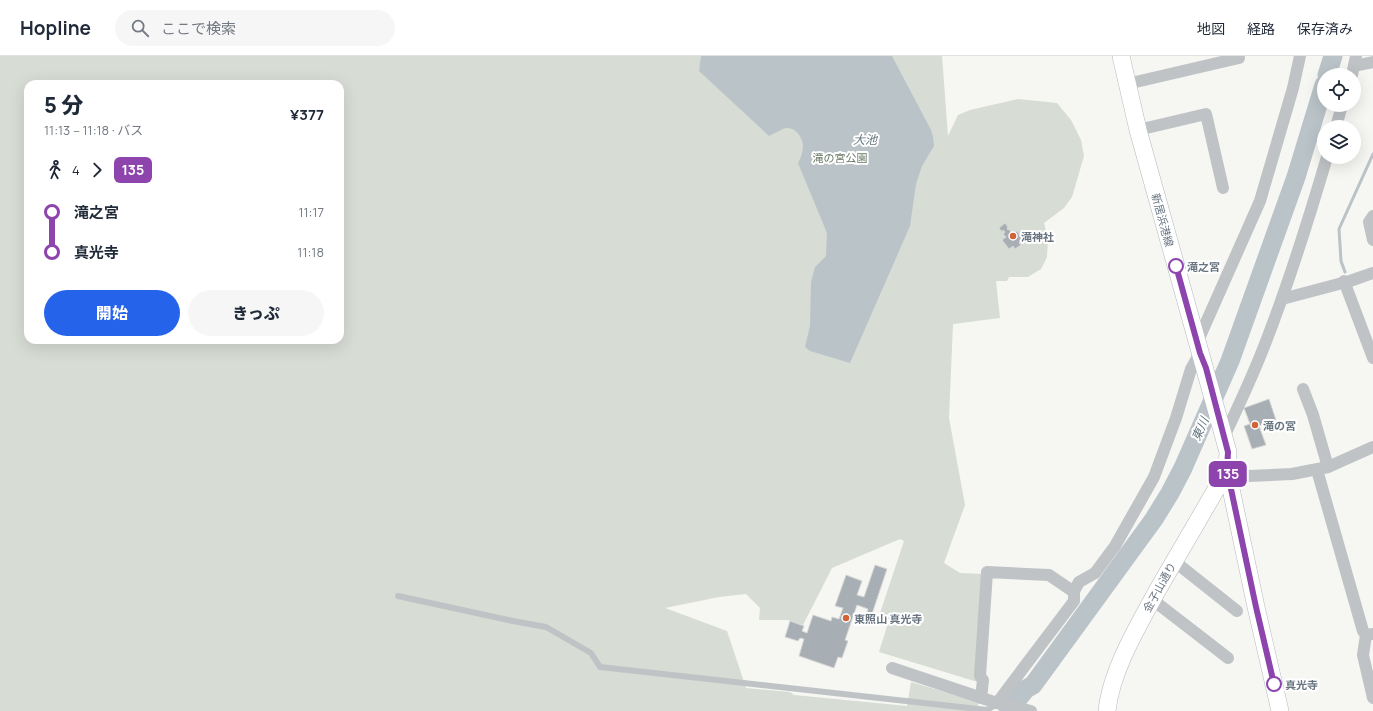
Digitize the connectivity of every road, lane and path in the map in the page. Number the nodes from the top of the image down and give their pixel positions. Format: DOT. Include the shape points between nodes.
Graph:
graph roads {
  1 [pos="1121,56"];
  2 [pos="1300,56"];
  3 [pos="1240,58"];
  4 [pos="1373,62"];
  5 [pos="1354,66"];
  6 [pos="1127,84"];
  7 [pos="1138,130"];
  8 [pos="1325,164"];
  9 [pos="1223,188"];
  10 [pos="1373,216"];
  11 [pos="1373,240"];
  12 [pos="1373,273"];
  13 [pos="1344,281"];
  14 [pos="1282,299"];
  15 [pos="1201,355"];
  16 [pos="1373,358"];
  17 [pos="1303,389"];
  18 [pos="1223,431"];
  19 [pos="1373,446"];
  20 [pos="1322,468"];
  21 [pos="1227,470"];
  22 [pos="1174,561"];
  23 [pos="1074,592"];
  24 [pos="398,596"];
  25 [pos="1153,600"];
  26 [pos="1236,610"];
  27 [pos="1369,635"];
  28 [pos="1228,658"];
  29 [pos="892,668"];
  30 [pos="981,698"];
  31 [pos="1373,698"];
  32 [pos="998,704"];
  33 [pos="1031,711"];
  34 [pos="1107,711"];
  35 [pos="1280,711"];
  1 -- 6 [label="main road, 新居浜港線"];
  2 -- 15 [label="street" via="1260,201"];
  3 -- 6 [label="street"];
  4 -- 5 [label="street"];
  6 -- 7 [label="main road, 新居浜港線"];
  7 -- 9 [label="street" via="1206,114"];
  7 -- 15 [label="main road, 新居浜港線"];
  8 -- 14 [label="street"];
  10 -- 11 [label="street" via="1368,222"];
  12 -- 13 [label="street"];
  13 -- 14 [label="street"];
  13 -- 16 [label="street"];
  14 -- 18 [label="street" via="1259,360"];
  15 -- 18 [label="main road, 新居浜港線"];
  15 -- 23 [label="street" via="1191,369 1172,432 1154,477 1115,546 1095,573 1079,582"];
  17 -- 20 [label="street" via="1313,415"];
  18 -- 21 [label="main road, 新居浜港線" via="1228,452"];
  19 -- 20 [label="street"];
  20 -- 21 [label="street" via="1292,474 1249,476"];
  20 -- 27 [label="street" via="1363,631"];
  21 -- 22 [label="main road, 金子山通り"];
  21 -- 35 [label="main road, 新居浜港線"];
  22 -- 25 [label="main road, 金子山通り"];
  22 -- 26 [label="street"];
  23 -- 30 [label="street" via="1050,575 987,572 980,676 983,680"];
  23 -- 32 [label="street" via="1074,601"];
  24 -- 32 [label="lane" via="546,627 591,653 600,667 987,710"];
  25 -- 28 [label="street"];
  25 -- 34 [label="main road, 金子山通り" via="1118,670 1108,697"];
  27 -- 31 [label="street" via="1363,655"];
  29 -- 30 [label="street"];
  30 -- 32 [label="street"];
  32 -- 33 [label="street"];
}
